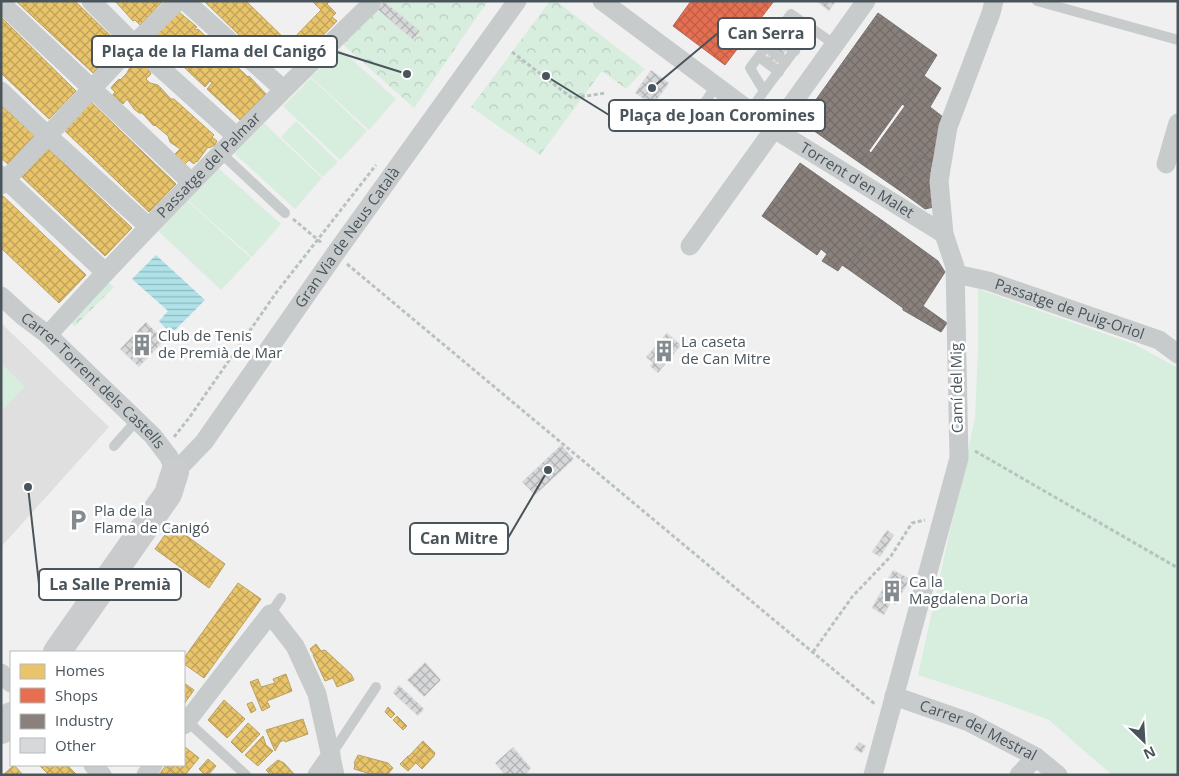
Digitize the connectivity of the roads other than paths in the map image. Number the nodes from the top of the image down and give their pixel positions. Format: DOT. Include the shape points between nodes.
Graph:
graph roads {
  1 [pos="91,1"];
  2 [pos="178,1"];
  3 [pos="185,1"];
  4 [pos="517,1"];
  5 [pos="602,1"];
  6 [pos="866,1"];
  7 [pos="994,1"];
  8 [pos="1037,1"];
  9 [pos="371,2"];
  10 [pos="1,3"];
  11 [pos="782,27"];
  12 [pos="812,28"];
  13 [pos="775,36"];
  14 [pos="1178,40"];
  15 [pos="801,42"];
  16 [pos="134,44"];
  17 [pos="834,44"];
  18 [pos="766,47"];
  19 [pos="795,51"];
  20 [pos="758,57"];
  21 [pos="786,62"];
  22 [pos="778,72"];
  23 [pos="716,86"];
  24 [pos="92,89"];
  25 [pos="283,89"];
  26 [pos="1,91"];
  27 [pos="764,91"];
  28 [pos="750,111"];
  29 [pos="695,117"];
  30 [pos="1178,123"];
  31 [pos="774,129"];
  32 [pos="47,135"];
  33 [pos="237,137"];
  34 [pos="221,153"];
  35 [pos="1166,164"];
  36 [pos="3,180"];
  37 [pos="191,182"];
  38 [pos="285,213"];
  39 [pos="148,226"];
  40 [pos="944,234"];
  41 [pos="690,246"];
  42 [pos="105,272"];
  43 [pos="956,274"];
  44 [pos="1,296"];
  45 [pos="48,335"];
  46 [pos="1178,354"];
  47 [pos="137,420"];
  48 [pos="114,446"];
  49 [pos="175,472"];
  50 [pos="281,598"];
  51 [pos="270,614"];
  52 [pos="57,651"];
  53 [pos="1,673"];
  54 [pos="10,682"];
  55 [pos="376,687"];
  56 [pos="894,696"];
  57 [pos="10,717"];
  58 [pos="185,723"];
  59 [pos="1,730"];
  60 [pos="332,756"];
  61 [pos="1036,757"];
  62 [pos="93,766"];
  63 [pos="102,775"];
  64 [pos="246,775"];
  65 [pos="317,775"];
  66 [pos="335,775"];
  67 [pos="873,775"];
  68 [pos="1019,775"];
  69 [pos="1058,775"];
  1 -- 16 [label="street"];
  2 -- 16 [label="street"];
  3 -- 25 [label="street"];
  4 -- 49 [label="street, Gran Via de Neus Català" via="204,442"];
  5 -- 23 [label="street, Torrent d'en Malet"];
  6 -- 17 [label="street"];
  7 -- 40 [label="street, Camí del Mig" via="948,127 939,181"];
  8 -- 14 [label="lane"];
  9 -- 25 [label="street, Passatge del Palmar"];
  10 -- 24 [label="street"];
  11 -- 12 [label="lane" via="791,14"];
  11 -- 13 [label="lane"];
  11 -- 15 [label="lane"];
  12 -- 15 [label="lane"];
  12 -- 17 [label="lane"];
  13 -- 18 [label="lane"];
  13 -- 19 [label="lane"];
  15 -- 19 [label="lane"];
  16 -- 24 [label="street"];
  16 -- 33 [label="street"];
  17 -- 31 [label="street"];
  18 -- 20 [label="lane"];
  18 -- 21 [label="lane"];
  19 -- 21 [label="lane"];
  20 -- 22 [label="lane"];
  20 -- 27 [label="lane" via="750,68"];
  21 -- 22 [label="lane"];
  22 -- 27 [label="lane"];
  23 -- 28 [label="street, Torrent d'en Malet"];
  23 -- 29 [label="lane"];
  24 -- 32 [label="street"];
  24 -- 37 [label="street"];
  25 -- 33 [label="street, Passatge del Palmar"];
  26 -- 32 [label="street"];
  27 -- 28 [label="lane"];
  28 -- 31 [label="street, Torrent d'en Malet"];
  30 -- 35 [label="street"];
  31 -- 40 [label="street, Torrent d'en Malet"];
  31 -- 41 [label="street"];
  32 -- 36 [label="street"];
  32 -- 39 [label="street"];
  33 -- 34 [label="street, Passatge del Palmar"];
  34 -- 37 [label="street, Passatge del Palmar"];
  34 -- 38 [label="lane"];
  36 -- 42 [label="street"];
  37 -- 39 [label="street, Passatge del Palmar"];
  39 -- 42 [label="street, Passatge del Palmar"];
  40 -- 43 [label="street, Camí del Mig"];
  42 -- 45 [label="street, Passatge del Palmar"];
  43 -- 46 [label="street, Passatge de Puig-Oriol" via="1159,340"];
  43 -- 56 [label="street, Camí del Mig" via="959,458"];
  44 -- 45 [label="street, Carrer Torrent dels Castells"];
  45 -- 47 [label="street, Carrer Torrent dels Castells"];
  47 -- 48 [label="lane"];
  47 -- 49 [label="street, Carrer Torrent dels Castells" via="166,445"];
  49 -- 52 [label="street" via="168,494"];
  50 -- 51 [label="lane"];
  51 -- 58 [label="street"];
  51 -- 60 [label="street" via="295,646 317,694"];
  53 -- 54 [label="street"];
  55 -- 60 [label="lane"];
  56 -- 61 [label="street, Carrer del Mestral" via="969,722"];
  56 -- 67 [label="street, Camí del Mig"];
  57 -- 59 [label="street"];
  58 -- 64 [label="lane"];
  60 -- 65 [label="street"];
  60 -- 66 [label="street"];
  61 -- 68 [label="street"];
  61 -- 69 [label="street, Carrer del Mestral"];
  62 -- 63 [label="street"];
}
